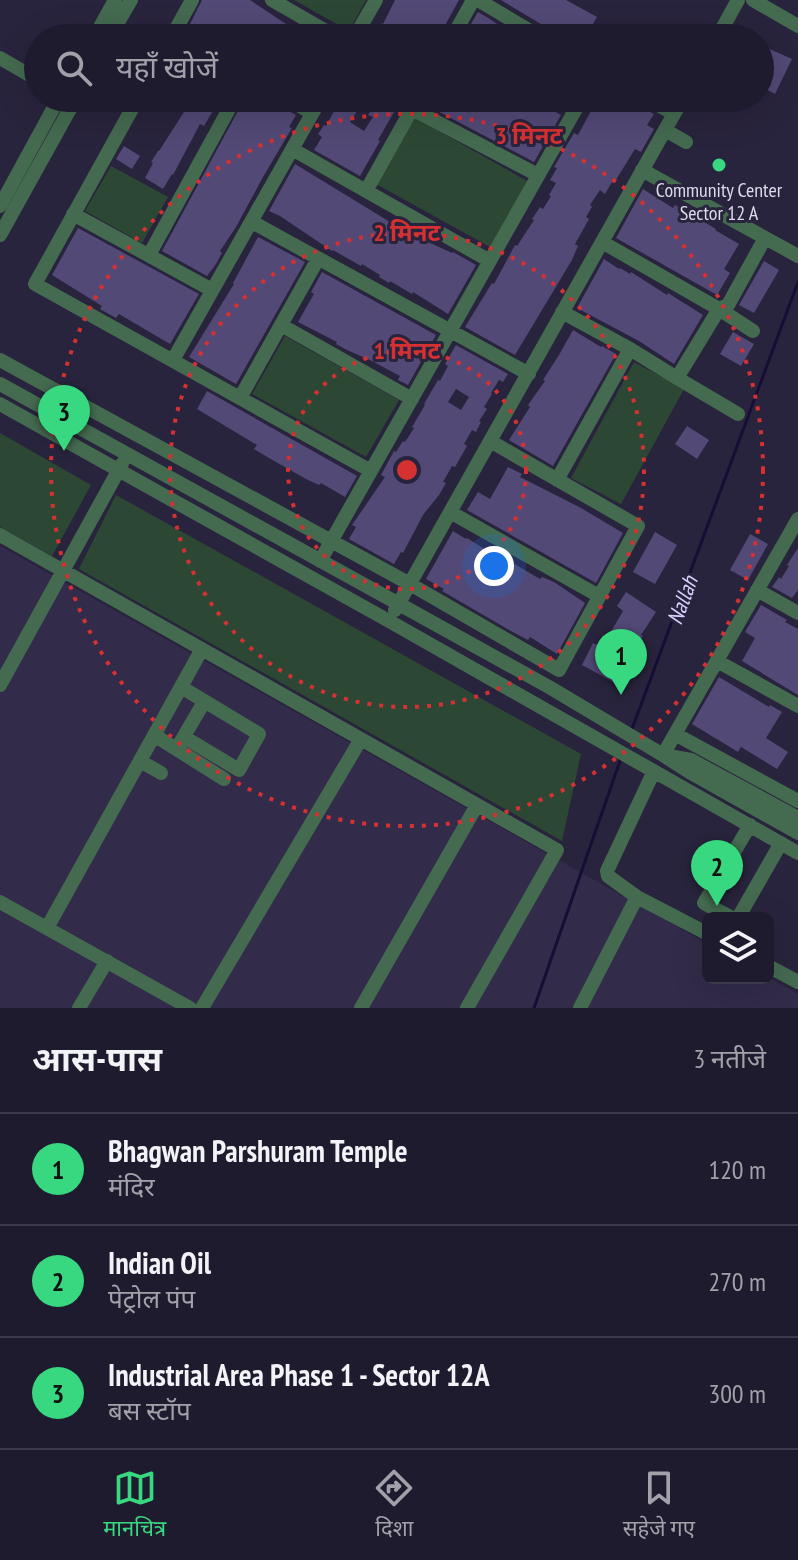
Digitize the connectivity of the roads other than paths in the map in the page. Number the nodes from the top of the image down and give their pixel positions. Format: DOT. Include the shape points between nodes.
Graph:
graph roads {
  1 [pos="115,0"];
  2 [pos="131,0"];
  3 [pos="192,0"];
  4 [pos="376,0"];
  5 [pos="475,0"];
  6 [pos="738,0"];
  7 [pos="753,0"];
  8 [pos="278,1"];
  9 [pos="102,24"];
  10 [pos="117,24"];
  11 [pos="180,24"];
  12 [pos="315,24"];
  13 [pos="362,24"];
  14 [pos="460,24"];
  15 [pos="517,24"];
  16 [pos="725,24"];
  17 [pos="798,26"];
  18 [pos="0,58"];
  19 [pos="24,72"];
  20 [pos="51,112"];
  21 [pos="68,112"];
  22 [pos="130,112"];
  23 [pos="227,112"];
  24 [pos="410,112"];
  25 [pos="429,112"];
  26 [pos="574,112"];
  27 [pos="670,112"];
  28 [pos="312,113"];
  29 [pos="674,114"];
  30 [pos="665,130"];
  31 [pos="686,142"];
  32 [pos="292,149"];
  33 [pos="642,170"];
  34 [pos="538,175"];
  35 [pos="366,191"];
  36 [pos="0,206"];
  37 [pos="73,214"];
  38 [pos="252,222"];
  39 [pos="0,235"];
  40 [pos="765,238"];
  41 [pos="602,242"];
  42 [pos="149,255"];
  43 [pos="798,256"];
  44 [pos="318,259"];
  45 [pos="490,261"];
  46 [pos="212,290"];
  47 [pos="719,309"];
  48 [pos="562,312"];
  49 [pos="281,325"];
  50 [pos="753,331"];
  51 [pos="451,332"];
  52 [pos="630,349"];
  53 [pos="0,360"];
  54 [pos="173,360"];
  55 [pos="529,374"];
  56 [pos="677,378"];
  57 [pos="0,384"];
  58 [pos="240,398"];
  59 [pos="412,399"];
  60 [pos="0,404"];
  61 [pos="738,414"];
  62 [pos="490,441"];
  63 [pos="127,454"];
  64 [pos="118,471"];
  65 [pos="371,471"];
  66 [pos="557,480"];
  67 [pos="450,512"];
  68 [pos="798,519"];
  69 [pos="0,535"];
  70 [pos="331,542"];
  71 [pos="320,561"];
  72 [pos="63,570"];
  73 [pos="410,584"];
  74 [pos="757,590"];
  75 [pos="599,596"];
  76 [pos="399,604"];
  77 [pos="798,613"];
  78 [pos="389,621"];
  79 [pos="202,649"];
  80 [pos="717,661"];
  81 [pos="0,685"];
  82 [pos="181,687"];
  83 [pos="204,702"];
  84 [pos="798,706"];
  85 [pos="675,734"];
  86 [pos="154,735"];
  87 [pos="361,739"];
  88 [pos="180,744"];
  89 [pos="659,752"];
  90 [pos="200,756"];
  91 [pos="140,761"];
  92 [pos="649,768"];
  93 [pos="161,773"];
  94 [pos="224,779"];
  95 [pos="798,801"];
  96 [pos="477,805"];
  97 [pos="798,818"];
  98 [pos="750,825"];
  99 [pos="798,833"];
  100 [pos="781,843"];
  101 [pos="798,853"];
  102 [pos="637,897"];
  103 [pos="0,902"];
  104 [pos="723,912"];
  105 [pos="739,912"];
  106 [pos="47,928"];
  107 [pos="702,931"];
  108 [pos="107,961"];
  109 [pos="774,969"];
  110 [pos="798,982"];
  111 [pos="79,1008"];
  112 [pos="190,1008"];
  113 [pos="202,1008"];
  114 [pos="361,1008"];
  115 [pos="467,1008"];
  116 [pos="580,1008"];
  1 -- 9 [label="street"];
  2 -- 10 [label="street"];
  3 -- 11 [label="street"];
  4 -- 13 [label="street"];
  5 -- 14 [label="street"];
  5 -- 15 [label="street"];
  6 -- 16 [label="street"];
  7 -- 17 [label="street"];
  8 -- 12 [label="street"];
  18 -- 19 [label="street"];
  20 -- 36 [label="street"];
  21 -- 39 [label="street"];
  22 -- 37 [label="street"];
  23 -- 42 [label="street"];
  24 -- 35 [label="street"];
  25 -- 34 [label="street"];
  26 -- 34 [label="street"];
  27 -- 29 [label="street"];
  28 -- 32 [label="street"];
  29 -- 30 [label="street"];
  30 -- 31 [label="street"];
  30 -- 33 [label="street"];
  32 -- 35 [label="street"];
  32 -- 38 [label="street"];
  33 -- 40 [label="street"];
  33 -- 41 [label="street"];
  34 -- 45 [label="street"];
  35 -- 45 [label="street"];
  37 -- 42 [label="street"];
  37 -- 54 [label="street" via="35,284"];
  38 -- 44 [label="street"];
  38 -- 46 [label="street"];
  40 -- 43 [label="street"];
  40 -- 47 [label="street" via="728,305"];
  41 -- 47 [label="street"];
  41 -- 48 [label="street"];
  42 -- 46 [label="street"];
  44 -- 49 [label="street"];
  44 -- 51 [label="street"];
  45 -- 51 [label="street"];
  46 -- 54 [label="street"];
  47 -- 50 [label="street"];
  47 -- 56 [label="street"];
  48 -- 52 [label="street"];
  48 -- 55 [label="street"];
  49 -- 58 [label="street"];
  49 -- 59 [label="street"];
  51 -- 55 [label="street"];
  51 -- 59 [label="street"];
  52 -- 56 [label="street"];
  52 -- 66 [label="street"];
  53 -- 70 [label="street"];
  54 -- 58 [label="street"];
  55 -- 62 [label="street"];
  56 -- 61 [label="street"];
  57 -- 63 [label="street"];
  58 -- 65 [label="street"];
  59 -- 65 [label="street"];
  60 -- 64 [label="street"];
  62 -- 66 [label="street"];
  62 -- 67 [label="street"];
  63 -- 64 [label="street"];
  63 -- 71 [label="street"];
  64 -- 72 [label="street"];
  64 -- 78 [label="street"];
  65 -- 70 [label="street"];
  66 -- 75 [label="street" via="638,526"];
  67 -- 73 [label="street"];
  67 -- 75 [label="street"];
  68 -- 74 [label="street"];
  69 -- 72 [label="street"];
  70 -- 71 [label="street"];
  70 -- 73 [label="street"];
  71 -- 76 [label="street"];
  72 -- 79 [label="street"];
  72 -- 81 [label="street"];
  73 -- 75 [label="street" via="559,670"];
  73 -- 76 [label="street"];
  74 -- 77 [label="street"];
  74 -- 80 [label="street"];
  76 -- 78 [label="street"];
  76 -- 89 [label="street"];
  78 -- 92 [label="street"];
  79 -- 82 [label="street"];
  79 -- 87 [label="street"];
  80 -- 84 [label="street"];
  80 -- 85 [label="street"];
  82 -- 83 [label="street"];
  82 -- 86 [label="street"];
  83 -- 88 [label="street"];
  83 -- 90 [label="street" via="259,734 239,770"];
  85 -- 89 [label="street"];
  85 -- 95 [label="street"];
  86 -- 88 [label="street"];
  86 -- 91 [label="street"];
  87 -- 96 [label="street"];
  87 -- 113 [label="street"];
  88 -- 90 [label="street"];
  89 -- 97 [label="street" via="691,760"];
  89 -- 99 [label="street"];
  90 -- 94 [label="street"];
  91 -- 93 [label="street"];
  91 -- 106 [label="street"];
  92 -- 98 [label="street"];
  92 -- 102 [label="street" via="607,871"];
  96 -- 114 [label="street"];
  96 -- 115 [label="street" via="557,850"];
  98 -- 100 [label="street"];
  98 -- 104 [label="street" via="704,903"];
  100 -- 101 [label="street"];
  100 -- 105 [label="street"];
  102 -- 107 [label="street"];
  102 -- 116 [label="street"];
  103 -- 106 [label="street"];
  106 -- 108 [label="street"];
  108 -- 111 [label="street"];
  108 -- 112 [label="street"];
  109 -- 110 [label="street"];
}
